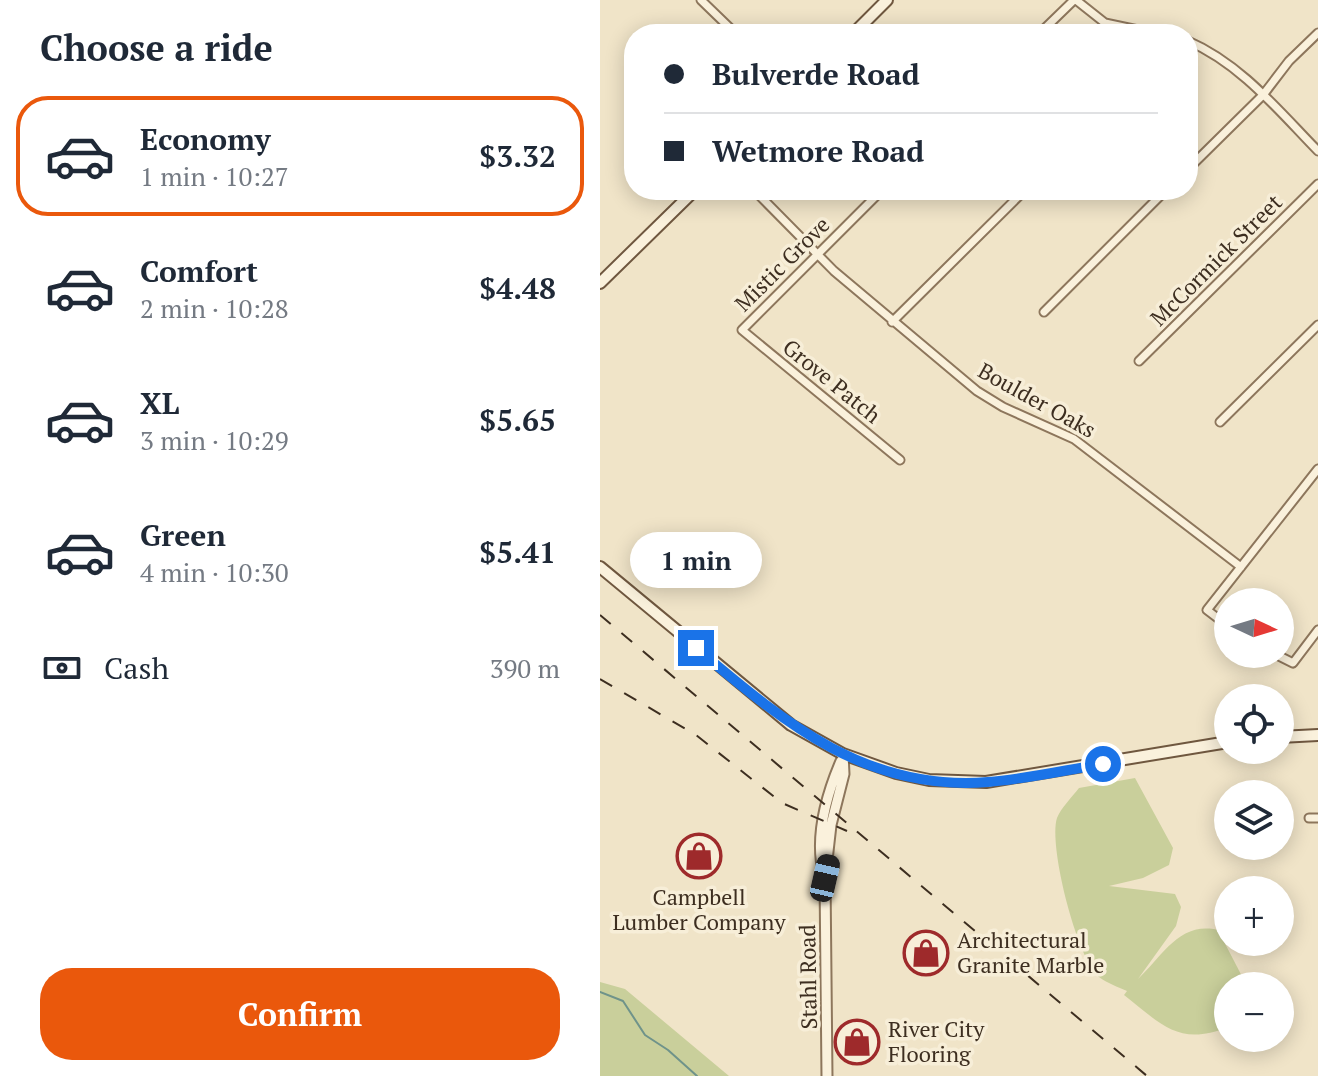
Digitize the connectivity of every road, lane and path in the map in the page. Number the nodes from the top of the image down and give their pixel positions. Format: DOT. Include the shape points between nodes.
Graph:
graph roads {
  1 [pos="701,0"];
  2 [pos="887,0"];
  3 [pos="1075,0"];
  4 [pos="726,24"];
  5 [pos="863,24"];
  6 [pos="1050,24"];
  7 [pos="1110,24"];
  8 [pos="1318,33"];
  9 [pos="1198,46"];
  10 [pos="1263,95"];
  11 [pos="1318,151"];
  12 [pos="1198,159"];
  13 [pos="1318,184"];
  14 [pos="685,200"];
  15 [pos="764,200"];
  16 [pos="872,200"];
  17 [pos="1015,200"];
  18 [pos="1156,200"];
  19 [pos="817,255"];
  20 [pos="600,283"];
  21 [pos="1044,312"];
  22 [pos="892,322"];
  23 [pos="1318,325"];
  24 [pos="742,330"];
  25 [pos="1139,361"];
  26 [pos="1220,422"];
  27 [pos="900,460"];
  28 [pos="1318,469"];
  29 [pos="600,567"];
  30 [pos="1241,567"];
  31 [pos="1224,588"];
  32 [pos="1214,601"];
  33 [pos="1214,615"];
  34 [pos="1318,630"];
  35 [pos="1294,662"];
  36 [pos="1318,735"];
  37 [pos="1294,736"];
  38 [pos="1214,744"];
  39 [pos="843,754"];
  40 [pos="827,1076"];
  1 -- 4 [label="street"];
  2 -- 5 [label="main road"];
  3 -- 6 [label="street"];
  3 -- 7 [label="street"];
  8 -- 10 [label="street"];
  9 -- 10 [label="street" via="1219,56"];
  10 -- 11 [label="street"];
  10 -- 12 [label="street"];
  13 -- 25 [label="street, McCormick Street"];
  14 -- 20 [label="main road"];
  15 -- 19 [label="street, Boulder Oaks"];
  16 -- 19 [label="street, Mistic Grove"];
  17 -- 22 [label="street"];
  18 -- 21 [label="street"];
  19 -- 22 [label="street, Boulder Oaks"];
  19 -- 24 [label="street, Mistic Grove"];
  22 -- 30 [label="street, Boulder Oaks" via="989,399 1051,426 1096,454"];
  23 -- 26 [label="street"];
  24 -- 27 [label="street, Grove Patch"];
  28 -- 30 [label="street"];
  29 -- 39 [label="main road" via="776,714"];
  30 -- 31 [label="street"];
  32 -- 33 [label="street" via="1207,610"];
  34 -- 35 [label="street"];
  36 -- 37 [label="main road"];
  38 -- 39 [label="main road" via="986,782 929,780"];
  39 -- 40 [label="street, Stahl Road" via="823,821 820,860 825,878"];
}
